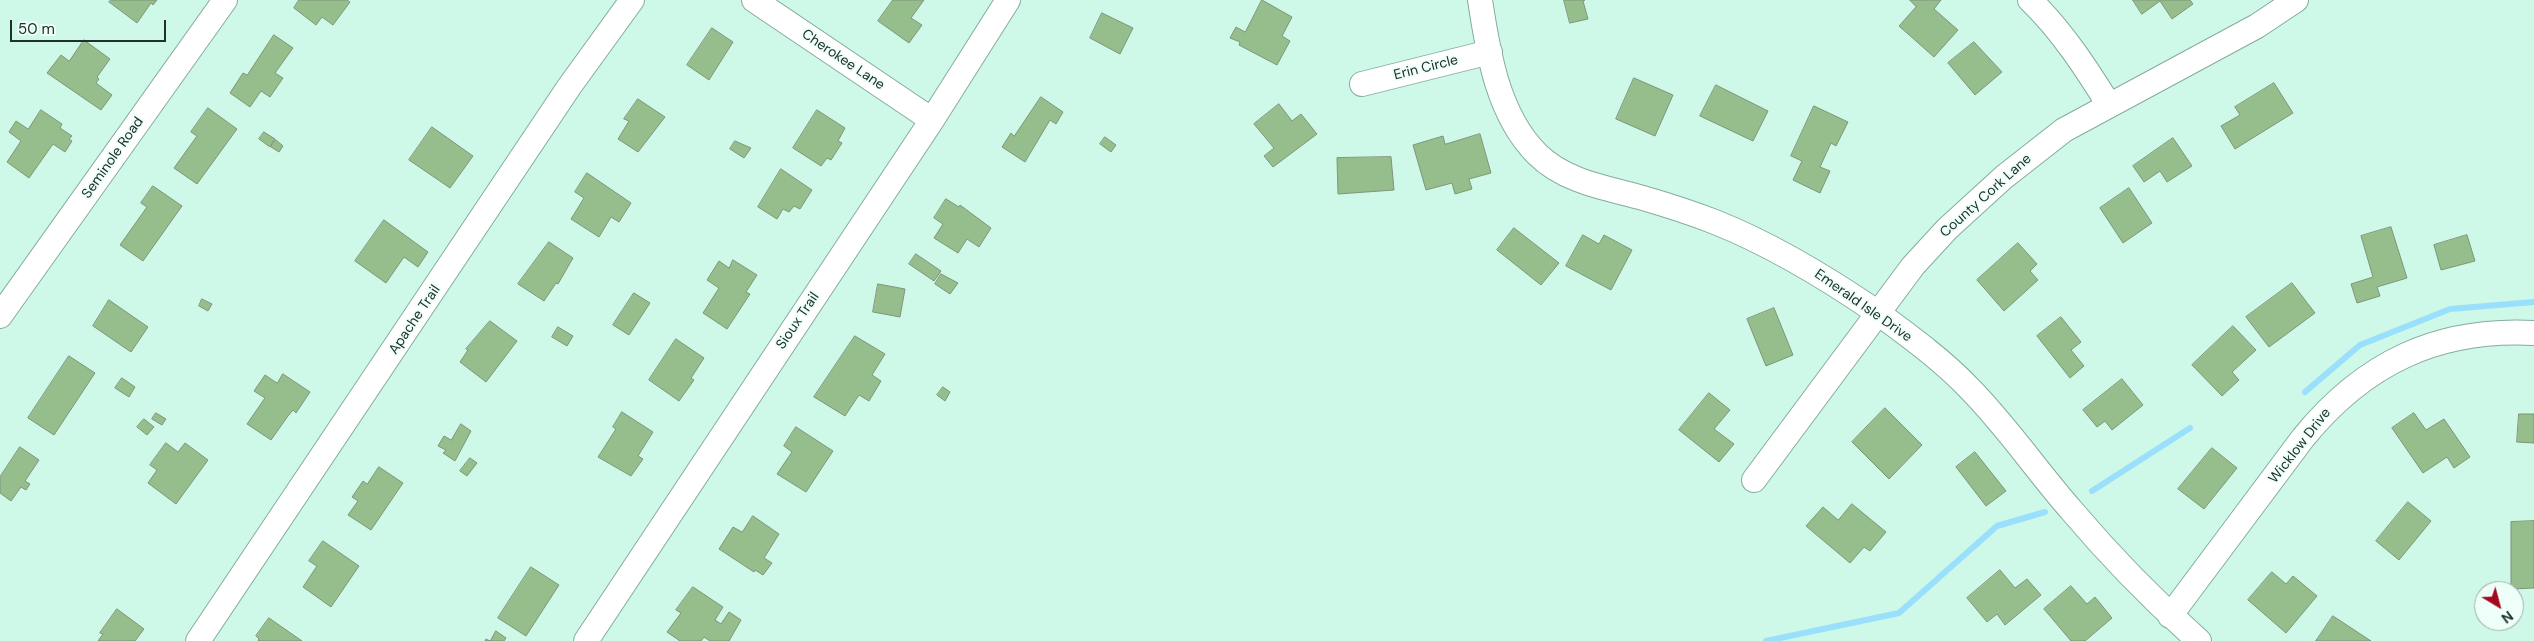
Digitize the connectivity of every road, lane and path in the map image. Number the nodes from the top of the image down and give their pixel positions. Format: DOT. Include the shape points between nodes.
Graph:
graph roads {
  1 [pos="225,0"];
  2 [pos="632,0"];
  3 [pos="754,0"];
  4 [pos="1008,0"];
  5 [pos="1480,0"];
  6 [pos="2030,0"];
  7 [pos="2296,0"];
  8 [pos="1490,52"];
  9 [pos="1362,84"];
  10 [pos="2109,105"];
  11 [pos="932,120"];
  12 [pos="1878,313"];
  13 [pos="0,316"];
  14 [pos="2534,334"];
  15 [pos="1754,480"];
  16 [pos="2170,616"];
  17 [pos="198,641"];
  18 [pos="586,641"];
  19 [pos="2199,641"];
  1 -- 13 [label="street, Seminole Road"];
  2 -- 17 [label="street, Apache Trail" via="569,87"];
  3 -- 11 [label="street, Cherokee Lane"];
  4 -- 11 [label="street, Sioux Trail"];
  5 -- 8 [label="street, Emerald Isle Drive"];
  6 -- 10 [label="street" via="2083,64"];
  7 -- 10 [label="street, County Cork Lane" via="2257,26"];
  8 -- 9 [label="street, Erin Circle"];
  8 -- 12 [label="street, Emerald Isle Drive" via="1511,118 1526,142 1553,167 1577,180 1650,200 1754,238"];
  10 -- 12 [label="street, County Cork Lane" via="2064,130 2004,177 1918,260"];
  11 -- 18 [label="street, Sioux Trail"];
  12 -- 15 [label="street, County Cork Lane"];
  12 -- 16 [label="street, Emerald Isle Drive" via="1968,386 2072,511"];
  14 -- 16 [label="street, Wicklow Drive" via="2459,337 2407,354 2360,380 2320,417 2303,438"];
  16 -- 19 [label="street, Emerald Isle Drive"];
}
